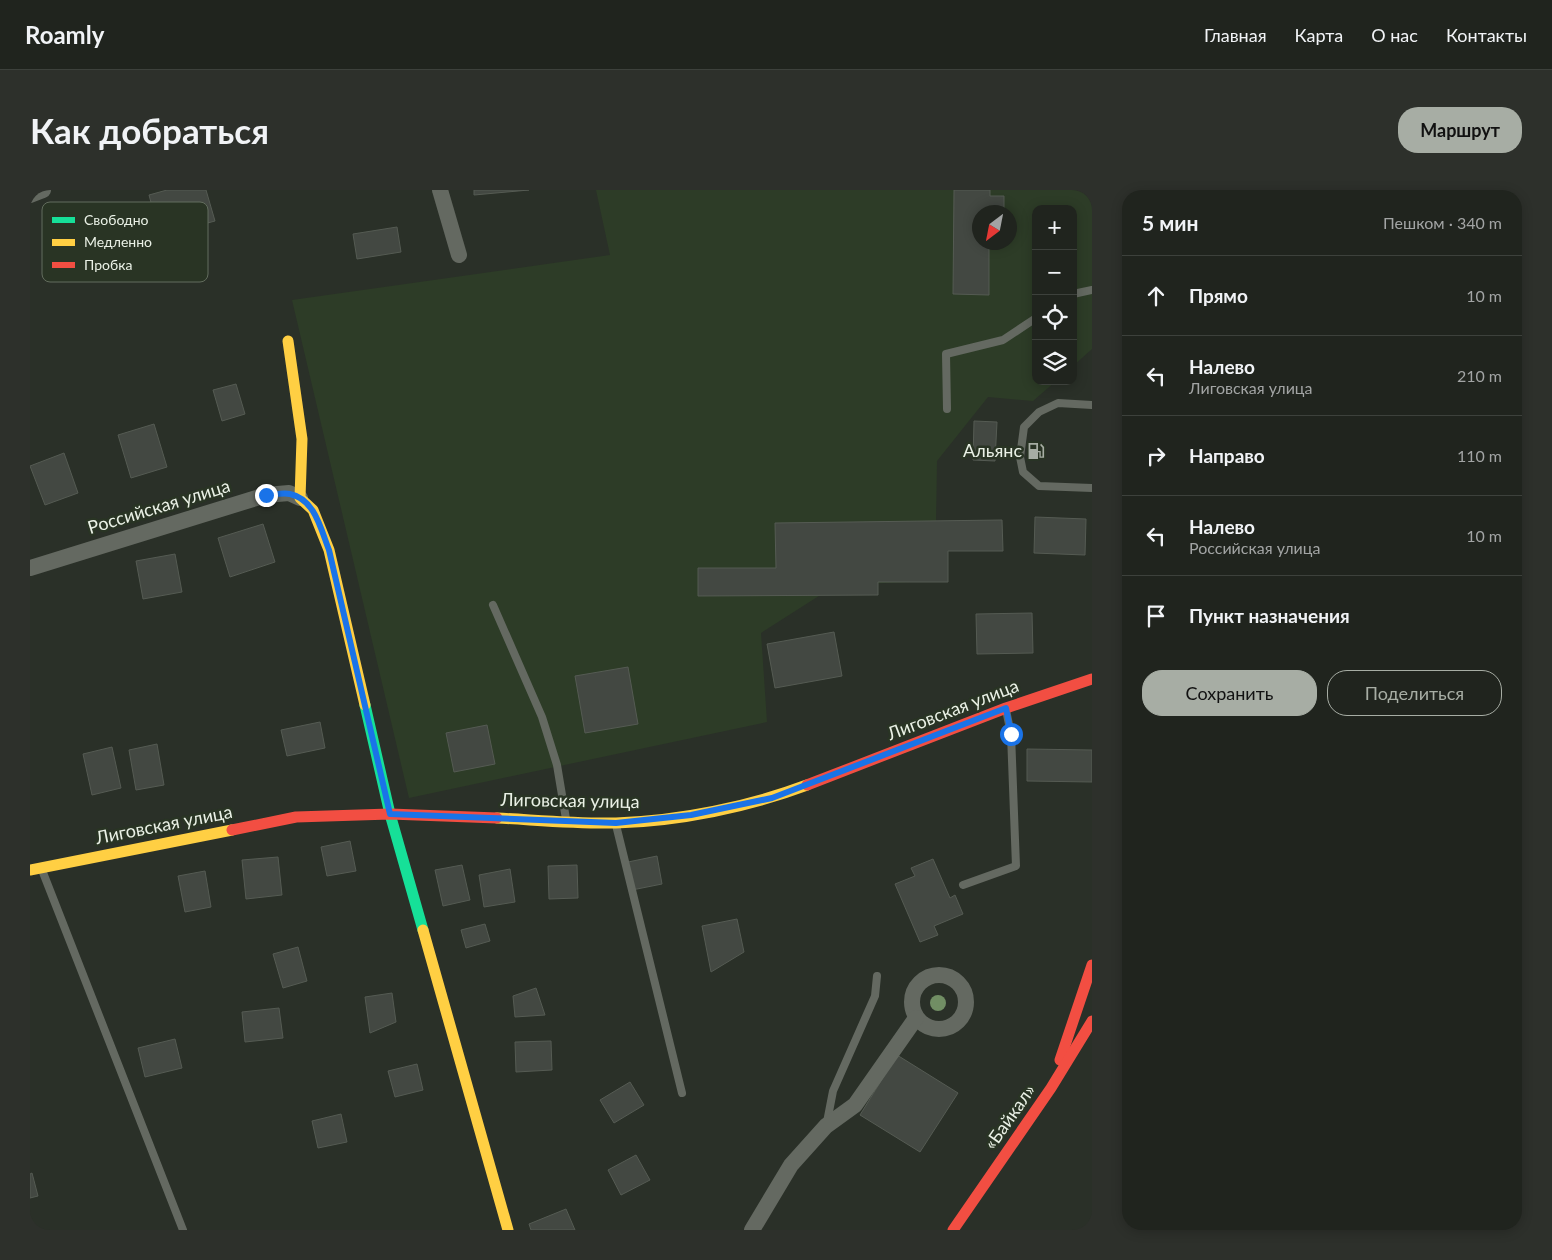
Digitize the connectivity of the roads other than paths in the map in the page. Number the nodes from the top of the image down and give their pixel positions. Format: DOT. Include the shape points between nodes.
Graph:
graph roads {
  1 [pos="43,190"];
  2 [pos="440,190"];
  3 [pos="30,195"];
  4 [pos="459,255"];
  5 [pos="1092,290"];
  6 [pos="1077,293"];
  7 [pos="1032,321"];
  8 [pos="288,341"];
  9 [pos="1092,404"];
  10 [pos="947,409"];
  11 [pos="1092,488"];
  12 [pos="300,498"];
  13 [pos="30,568"];
  14 [pos="493,605"];
  15 [pos="1092,678"];
  16 [pos="1006,708"];
  17 [pos="390,814"];
  18 [pos="566,820"];
  19 [pos="616,823"];
  20 [pos="36,869"];
  21 [pos="963,885"];
  22 [pos="1092,965"];
  23 [pos="877,976"];
  24 [pos="916,1018"];
  25 [pos="1092,1021"];
  26 [pos="1051,1088"];
  27 [pos="682,1093"];
  28 [pos="826,1126"];
  29 [pos="183,1230"];
  30 [pos="508,1230"];
  31 [pos="752,1230"];
  32 [pos="953,1230"];
  1 -- 3 [label="street"];
  2 -- 4 [label="street"];
  5 -- 6 [label="lane"];
  7 -- 10 [label="lane" via="1003,340 946,354"];
  8 -- 12 [label="main road" via="303,434 304,469"];
  9 -- 11 [label="lane" via="1058,403 1039,412 1024,427 1020,457 1024,472 1039,486"];
  12 -- 13 [label="street, Российская улица" via="289,494 266,495"];
  12 -- 17 [label="main road" via="313,510 329,550"];
  14 -- 18 [label="lane" via="542,717 557,766"];
  15 -- 16 [label="main road, Лиговская улица"];
  16 -- 19 [label="main road, Лиговская улица" via="772,798 691,815"];
  16 -- 21 [label="lane" via="1011,734 1016,866"];
  17 -- 18 [label="main road, Лиговская улица"];
  17 -- 20 [label="main road, Лиговская улица" via="296,817"];
  17 -- 30 [label="main road"];
  18 -- 19 [label="main road, Лиговская улица"];
  19 -- 27 [label="lane"];
  20 -- 29 [label="lane"];
  22 -- 26 [label="main road"];
  23 -- 28 [label="lane" via="875,996 833,1091"];
  24 -- 28 [label="street" via="854,1105"];
  25 -- 26 [label="main road, «Байкал»"];
  26 -- 32 [label="main road, «Байкал»"];
  28 -- 31 [label="street" via="791,1165"];
}
